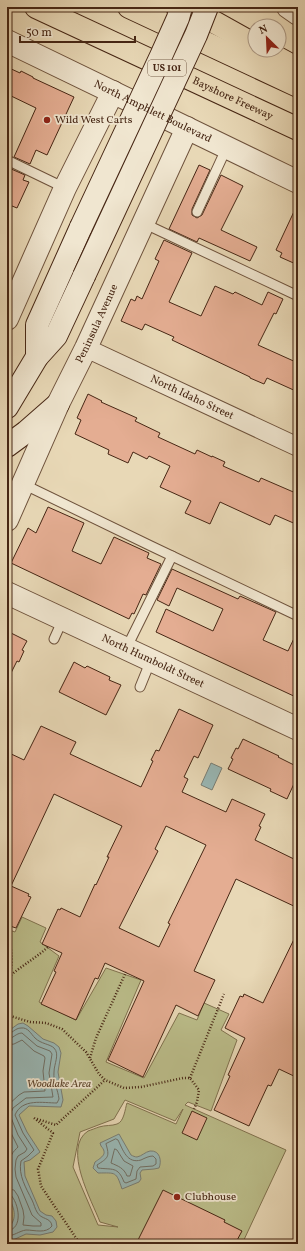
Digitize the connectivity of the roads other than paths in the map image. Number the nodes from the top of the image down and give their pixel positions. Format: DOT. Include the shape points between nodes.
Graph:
graph roads {
  1 [pos="36,7"];
  2 [pos="129,7"];
  3 [pos="181,7"];
  4 [pos="187,7"];
  5 [pos="207,7"];
  6 [pos="288,7"];
  7 [pos="298,14"];
  8 [pos="7,41"];
  9 [pos="247,41"];
  10 [pos="278,58"];
  11 [pos="298,69"];
  12 [pos="298,86"];
  13 [pos="113,92"];
  14 [pos="187,128"];
  15 [pos="298,129"];
  16 [pos="227,147"];
  17 [pos="7,160"];
  18 [pos="298,182"];
  19 [pos="65,188"];
  20 [pos="197,212"];
  21 [pos="144,223"];
  22 [pos="298,296"];
  23 [pos="8,315"];
  24 [pos="86,348"];
  25 [pos="37,357"];
  26 [pos="58,404"];
  27 [pos="7,407"];
  28 [pos="7,446"];
  29 [pos="298,447"];
  30 [pos="24,484"];
  31 [pos="7,520"];
  32 [pos="172,556"];
  33 [pos="7,593"];
  34 [pos="298,616"];
  35 [pos="63,619"];
  36 [pos="54,639"];
  37 [pos="126,649"];
  38 [pos="151,660"];
  39 [pos="140,687"];
  40 [pos="298,729"];
  1 -- 15 [label="highway, Bayshore Freeway / US 101"];
  2 -- 12 [label="highway"];
  3 -- 25 [label="street, bridge" via="37,325"];
  4 -- 9 [label="highway"];
  5 -- 25 [label="street, bridge" via="56,336"];
  6 -- 7 [label="street"];
  8 -- 13 [label="street, North Amphlett Boulevard"];
  10 -- 11 [label="highway"];
  13 -- 14 [label="street, North Amphlett Boulevard"];
  13 -- 19 [label="street"];
  14 -- 16 [label="street, North Amphlett Boulevard"];
  14 -- 21 [label="street, Peninsula Avenue"];
  16 -- 18 [label="street, North Amphlett Boulevard"];
  16 -- 20 [label="lane"];
  17 -- 19 [label="lane"];
  19 -- 23 [label="street"];
  21 -- 22 [label="lane"];
  21 -- 24 [label="street, Peninsula Avenue"];
  24 -- 26 [label="street, Peninsula Avenue"];
  24 -- 29 [label="street, North Idaho Street"];
  25 -- 27 [label="street"];
  26 -- 28 [label="street"];
  26 -- 30 [label="street, Peninsula Avenue"];
  30 -- 31 [label="street, Peninsula Avenue"];
  30 -- 32 [label="lane"];
  32 -- 34 [label="lane"];
  32 -- 37 [label="lane"];
  33 -- 35 [label="street, North Humboldt Street"];
  35 -- 36 [label="lane"];
  35 -- 37 [label="street, North Humboldt Street"];
  37 -- 38 [label="street, North Humboldt Street"];
  38 -- 39 [label="lane"];
  38 -- 40 [label="street, North Humboldt Street"];
}
